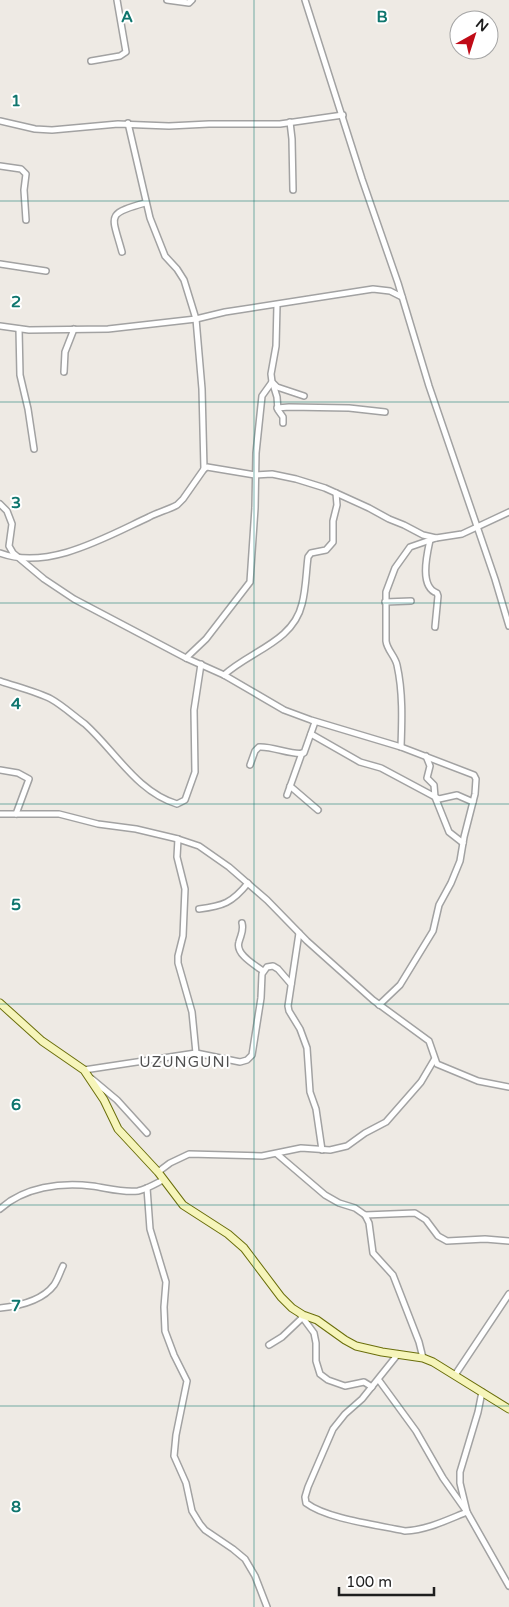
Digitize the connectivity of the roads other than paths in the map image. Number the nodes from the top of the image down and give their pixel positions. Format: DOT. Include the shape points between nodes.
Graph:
graph roads {
  1 [pos="118,0"];
  2 [pos="166,0"];
  3 [pos="192,0"];
  4 [pos="305,0"];
  5 [pos="91,61"];
  6 [pos="343,115"];
  7 [pos="0,121"];
  8 [pos="290,122"];
  9 [pos="128,123"];
  10 [pos="0,166"];
  11 [pos="293,190"];
  12 [pos="146,203"];
  13 [pos="26,220"];
  14 [pos="122,252"];
  15 [pos="0,264"];
  16 [pos="46,271"];
  17 [pos="402,297"];
  18 [pos="277,305"];
  19 [pos="196,319"];
  20 [pos="0,326"];
  21 [pos="19,329"];
  22 [pos="74,329"];
  23 [pos="64,372"];
  24 [pos="273,383"];
  25 [pos="304,396"];
  26 [pos="277,408"];
  27 [pos="385,412"];
  28 [pos="283,424"];
  29 [pos="34,449"];
  30 [pos="204,469"];
  31 [pos="255,474"];
  32 [pos="336,493"];
  33 [pos="0,504"];
  34 [pos="509,512"];
  35 [pos="476,527"];
  36 [pos="433,539"];
  37 [pos="0,554"];
  38 [pos="19,559"];
  39 [pos="385,602"];
  40 [pos="411,602"];
  41 [pos="509,626"];
  42 [pos="435,627"];
  43 [pos="186,658"];
  44 [pos="201,664"];
  45 [pos="224,675"];
  46 [pos="0,680"];
  47 [pos="315,722"];
  48 [pos="311,734"];
  49 [pos="401,747"];
  50 [pos="302,753"];
  51 [pos="426,756"];
  52 [pos="250,765"];
  53 [pos="0,770"];
  54 [pos="290,786"];
  55 [pos="287,795"];
  56 [pos="435,797"];
  57 [pos="474,802"];
  58 [pos="318,810"];
  59 [pos="0,814"];
  60 [pos="16,814"];
  61 [pos="178,839"];
  62 [pos="463,843"];
  63 [pos="248,883"];
  64 [pos="198,909"];
  65 [pos="242,923"];
  66 [pos="299,932"];
  67 [pos="263,971"];
  68 [pos="291,984"];
  69 [pos="0,1003"];
  70 [pos="379,1005"];
  71 [pos="196,1054"];
  72 [pos="434,1060"];
  73 [pos="84,1070"];
  74 [pos="90,1077"];
  75 [pos="509,1087"];
  76 [pos="147,1133"];
  77 [pos="322,1150"];
  78 [pos="277,1154"];
  79 [pos="158,1172"];
  80 [pos="163,1180"];
  81 [pos="147,1188"];
  82 [pos="0,1209"];
  83 [pos="365,1215"];
  84 [pos="509,1241"];
  85 [pos="62,1266"];
  86 [pos="509,1294"];
  87 [pos="0,1308"];
  88 [pos="301,1316"];
  89 [pos="270,1345"];
  90 [pos="398,1354"];
  91 [pos="423,1358"];
  92 [pos="455,1375"];
  93 [pos="378,1379"];
  94 [pos="372,1386"];
  95 [pos="482,1392"];
  96 [pos="509,1409"];
  97 [pos="467,1512"];
  98 [pos="509,1586"];
  99 [pos="267,1607"];
  1 -- 5 [label="street" via="126,52"];
  2 -- 3 [label="street" via="189,3"];
  4 -- 6 [label="street"];
  6 -- 8 [label="street"];
  6 -- 17 [label="street"];
  7 -- 9 [label="street" via="47,130"];
  8 -- 9 [label="street" via="169,126"];
  8 -- 11 [label="street"];
  9 -- 12 [label="street"];
  10 -- 13 [label="street" via="21,169 26,174"];
  12 -- 14 [label="street" via="120,210 115,217 114,227"];
  12 -- 19 [label="street" via="163,252 186,287"];
  15 -- 16 [label="street"];
  17 -- 18 [label="street" via="390,291 373,290"];
  17 -- 35 [label="street"];
  18 -- 19 [label="street"];
  18 -- 24 [label="street"];
  19 -- 22 [label="street" via="108,329"];
  19 -- 30 [label="street"];
  20 -- 21 [label="street"];
  21 -- 22 [label="street"];
  21 -- 29 [label="street" via="20,375"];
  22 -- 23 [label="street" via="64,357"];
  24 -- 25 [label="street"];
  24 -- 26 [label="street"];
  24 -- 31 [label="street" via="262,396"];
  26 -- 27 [label="street"];
  26 -- 28 [label="street"];
  30 -- 31 [label="street" via="211,466"];
  30 -- 38 [label="street" via="183,499 169,509 81,547"];
  31 -- 32 [label="street" via="282,475"];
  31 -- 43 [label="street" via="250,582 207,638"];
  32 -- 36 [label="street"];
  32 -- 45 [label="street" via="333,542 326,550 311,553 308,557 304,596 296,620 277,640"];
  33 -- 38 [label="street" via="12,524 9,546"];
  34 -- 35 [label="street"];
  35 -- 36 [label="street" via="462,534"];
  35 -- 41 [label="street"];
  36 -- 39 [label="street" via="415,545 401,558 388,583"];
  36 -- 42 [label="street" via="426,573 428,588 438,596"];
  37 -- 38 [label="street"];
  38 -- 43 [label="street" via="74,599"];
  39 -- 40 [label="street"];
  39 -- 49 [label="street" via="387,647 397,666 402,712"];
  43 -- 44 [label="street"];
  44 -- 45 [label="street"];
  44 -- 46 [label="street" via="194,710 195,772 185,800 177,804 148,789 94,733 56,703"];
  45 -- 47 [label="street" via="271,704"];
  47 -- 48 [label="street"];
  47 -- 49 [label="street"];
  48 -- 50 [label="street"];
  48 -- 56 [label="street" via="360,762 381,768"];
  49 -- 51 [label="street"];
  50 -- 52 [label="street" via="259,747"];
  50 -- 54 [label="street"];
  51 -- 56 [label="street" via="430,766 428,779 434,785"];
  51 -- 57 [label="street" via="474,775"];
  53 -- 60 [label="street" via="29,779"];
  54 -- 55 [label="street"];
  54 -- 58 [label="street"];
  56 -- 57 [label="street" via="441,799 457,795"];
  56 -- 62 [label="street" via="449,832"];
  57 -- 62 [label="street"];
  59 -- 60 [label="street"];
  60 -- 61 [label="street" via="59,814"];
  61 -- 63 [label="street" via="200,846"];
  61 -- 71 [label="street" via="177,857 185,889 178,963 192,1012"];
  62 -- 70 [label="street" via="460,861 439,905 431,937 400,985"];
  63 -- 64 [label="street" via="239,895 225,904"];
  63 -- 66 [label="street"];
  65 -- 67 [label="street" via="238,947 245,958"];
  66 -- 68 [label="street"];
  66 -- 70 [label="street"];
  67 -- 68 [label="street" via="273,966"];
  67 -- 71 [label="street" via="250,1058 240,1062"];
  68 -- 77 [label="street" via="288,1006 307,1048 310,1092"];
  69 -- 73 [label="street" via="48,1046"];
  70 -- 72 [label="street" via="428,1041"];
  71 -- 73 [label="street"];
  72 -- 75 [label="street" via="472,1079"];
  72 -- 77 [label="street" via="418,1087 386,1122 347,1146"];
  73 -- 74 [label="street"];
  74 -- 76 [label="street" via="117,1100"];
  74 -- 79 [label="street" via="118,1129"];
  77 -- 78 [label="street" via="301,1148"];
  78 -- 79 [label="street" via="189,1154"];
  78 -- 83 [label="street" via="332,1200"];
  79 -- 80 [label="street"];
  80 -- 81 [label="street"];
  80 -- 88 [label="street" via="188,1209 244,1248 281,1297"];
  81 -- 82 [label="street" via="130,1191 59,1185 21,1195"];
  81 -- 99 [label="street" via="150,1229 166,1282 165,1331 186,1381 174,1456 186,1483 192,1511 200,1524 245,1559"];
  83 -- 84 [label="street" via="415,1213 447,1241"];
  83 -- 91 [label="street" via="373,1253 393,1275"];
  85 -- 87 [label="street" via="48,1292 24,1304"];
  86 -- 92 [label="street"];
  88 -- 89 [label="street"];
  88 -- 90 [label="street" via="317,1320 356,1346"];
  88 -- 94 [label="street" via="315,1338 320,1374 345,1386 364,1382"];
  90 -- 91 [label="street"];
  90 -- 93 [label="street"];
  91 -- 92 [label="street"];
  92 -- 95 [label="street"];
  93 -- 94 [label="street"];
  93 -- 97 [label="street" via="416,1430 442,1478"];
  94 -- 97 [label="street" via="333,1429 308,1487 306,1502 312,1508 337,1516 405,1531 430,1527"];
  95 -- 96 [label="street"];
  95 -- 97 [label="street" via="460,1478"];
  97 -- 98 [label="street"];
}
